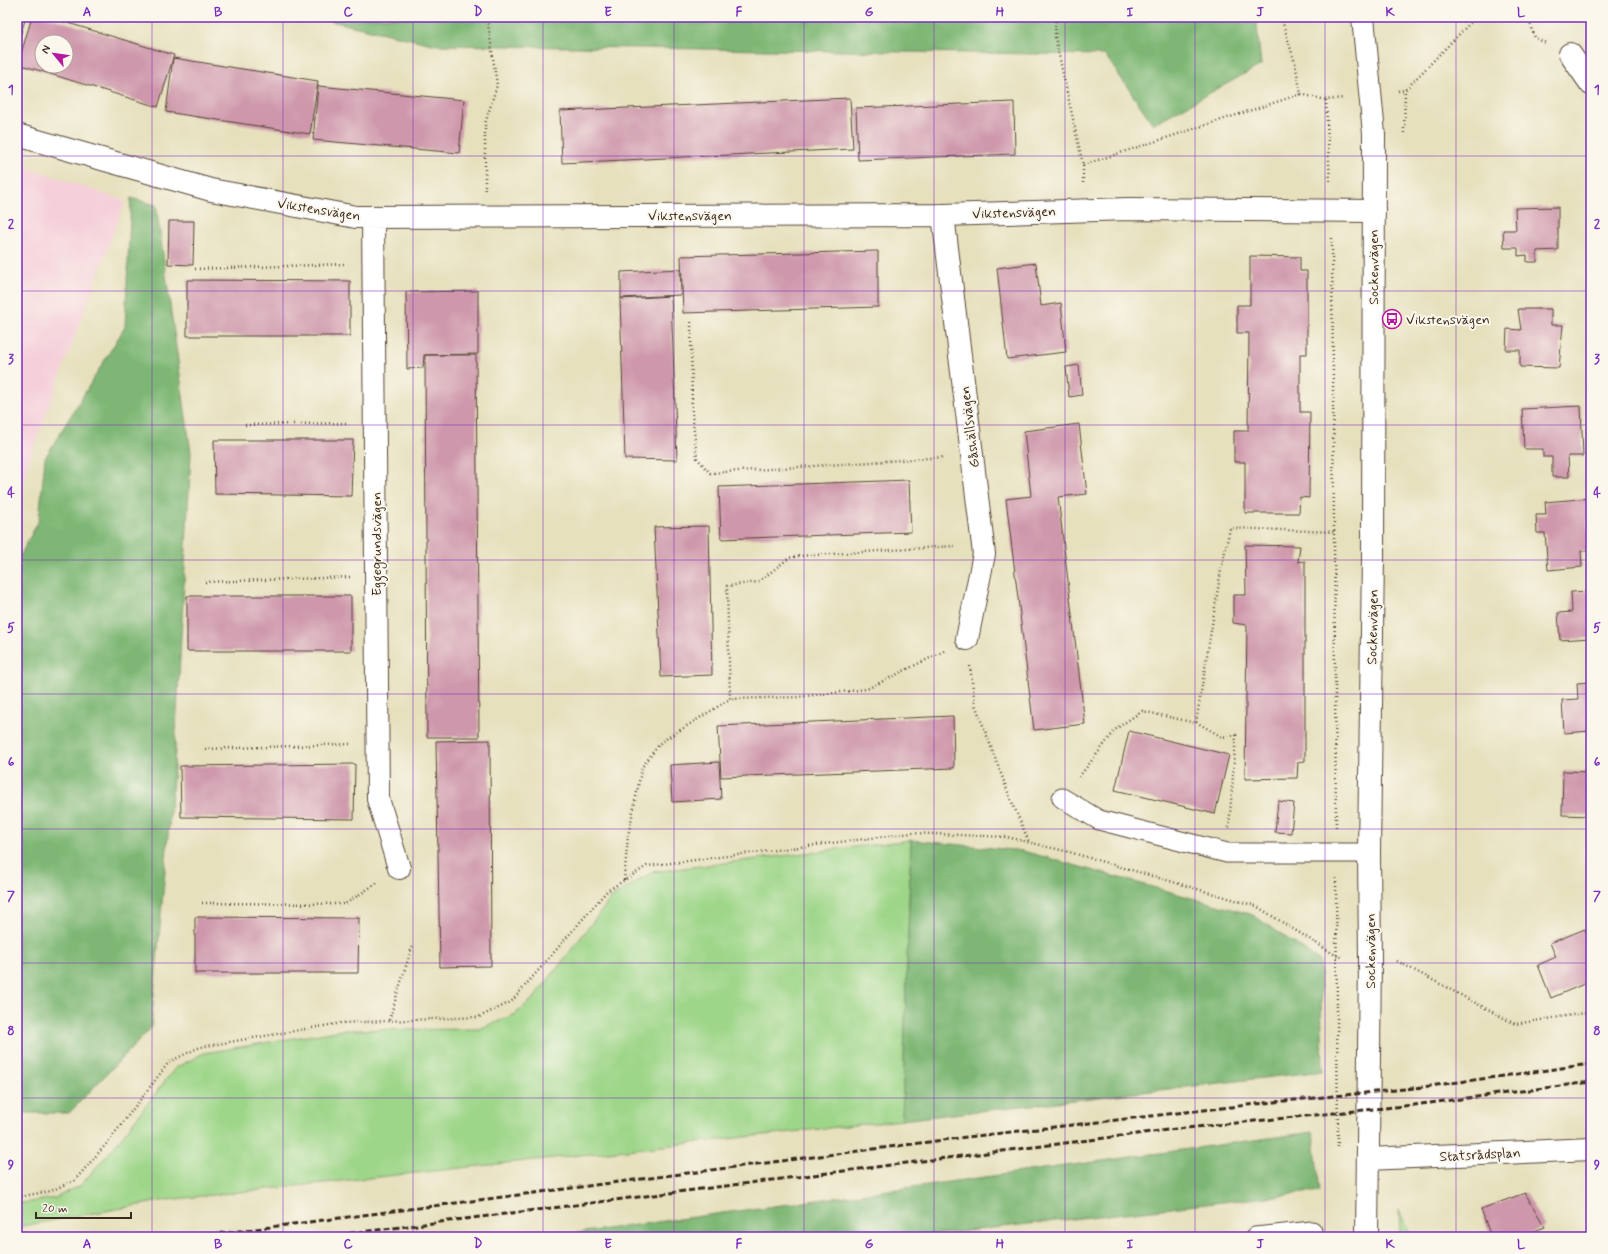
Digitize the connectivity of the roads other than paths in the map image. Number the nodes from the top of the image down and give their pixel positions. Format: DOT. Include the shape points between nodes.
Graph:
graph roads {
  1 [pos="1364,17"];
  2 [pos="1570,54"];
  3 [pos="1591,84"];
  4 [pos="17,135"];
  5 [pos="1374,211"];
  6 [pos="943,215"];
  7 [pos="373,216"];
  8 [pos="967,639"];
  9 [pos="1062,798"];
  10 [pos="1369,854"];
  11 [pos="399,868"];
  12 [pos="1591,1149"];
  13 [pos="1368,1159"];
  14 [pos="1312,1231"];
  15 [pos="1256,1237"];
  16 [pos="1367,1237"];
  1 -- 5 [label="street, Sockenvägen" via="1374,134"];
  2 -- 3 [label="street"];
  4 -- 7 [label="street, Vikstensvägen" via="211,190 356,217"];
  5 -- 6 [label="street, Vikstensvägen" via="1085,210"];
  5 -- 10 [label="street, Sockenvägen"];
  6 -- 7 [label="street, Vikstensvägen"];
  6 -- 8 [label="street, Gåshällsvägen" via="984,554"];
  7 -- 11 [label="street, Eggegrundsvägen" via="378,799"];
  9 -- 10 [label="lane" via="1099,820 1227,853"];
  10 -- 13 [label="street, Sockenvägen"];
  12 -- 13 [label="street, Statsrådsplan"];
  13 -- 16 [label="street, Sockenvägen"];
  14 -- 15 [label="lane"];
}
